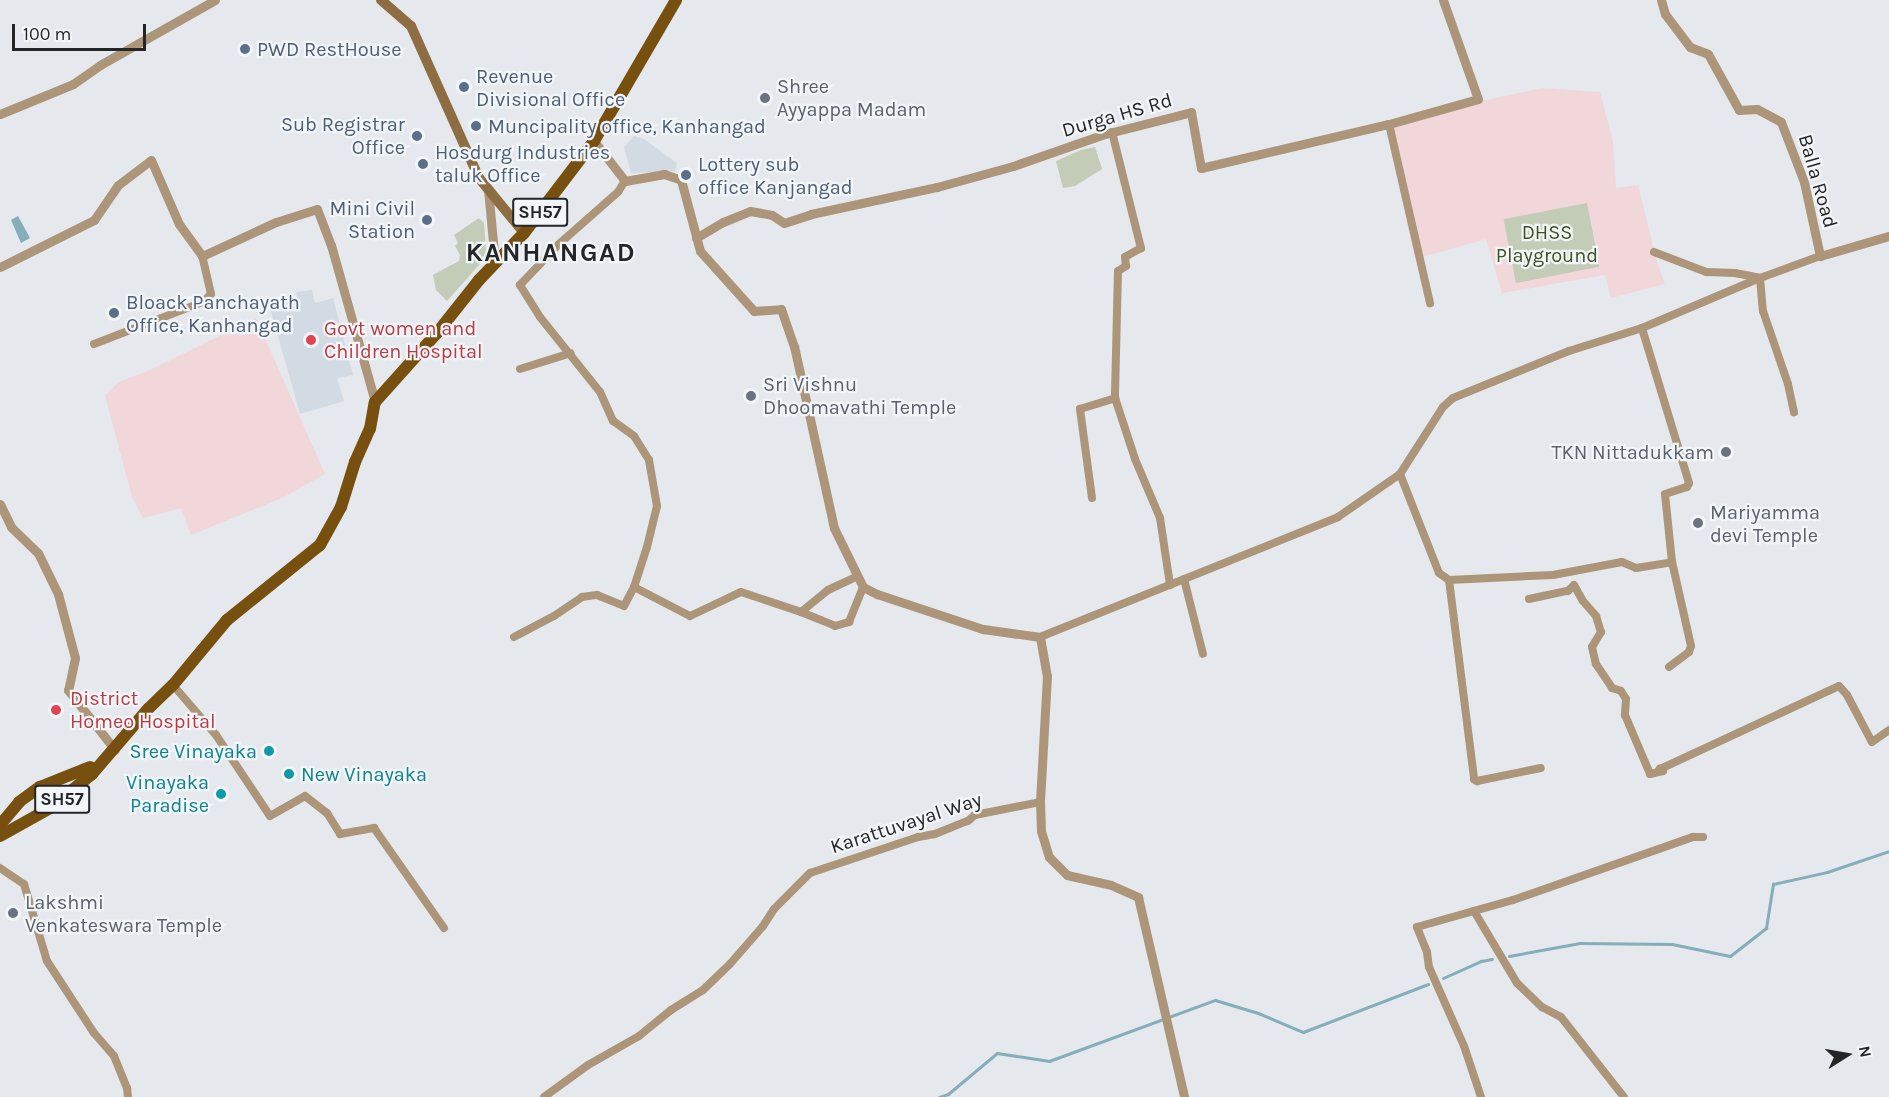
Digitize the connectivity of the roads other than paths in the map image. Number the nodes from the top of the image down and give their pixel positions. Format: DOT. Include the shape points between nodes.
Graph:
graph roads {
  1 [pos="215,0"];
  2 [pos="381,0"];
  3 [pos="398,0"];
  4 [pos="676,0"];
  5 [pos="1443,0"];
  6 [pos="1661,0"];
  7 [pos="398,15"];
  8 [pos="0,114"];
  9 [pos="1389,124"];
  10 [pos="1112,132"];
  11 [pos="594,141"];
  12 [pos="625,181"];
  13 [pos="489,189"];
  14 [pos="524,233"];
  15 [pos="1889,236"];
  16 [pos="696,238"];
  17 [pos="1654,252"];
  18 [pos="202,256"];
  19 [pos="1820,256"];
  20 [pos="495,263"];
  21 [pos="0,267"];
  22 [pos="1760,278"];
  23 [pos="1430,303"];
  24 [pos="1642,328"];
  25 [pos="94,344"];
  26 [pos="571,353"];
  27 [pos="520,369"];
  28 [pos="1115,398"];
  29 [pos="375,402"];
  30 [pos="1794,412"];
  31 [pos="1400,474"];
  32 [pos="1092,498"];
  33 [pos="0,504"];
  34 [pos="1672,562"];
  35 [pos="856,576"];
  36 [pos="1184,579"];
  37 [pos="1449,580"];
  38 [pos="1170,585"];
  39 [pos="634,587"];
  40 [pos="863,587"];
  41 [pos="1529,599"];
  42 [pos="801,612"];
  43 [pos="514,637"];
  44 [pos="1040,637"];
  45 [pos="1203,654"];
  46 [pos="1669,667"];
  47 [pos="173,685"];
  48 [pos="1889,730"];
  49 [pos="115,750"];
  50 [pos="1541,768"];
  51 [pos="1040,802"];
  52 [pos="0,825"];
  53 [pos="0,837"];
  54 [pos="1703,837"];
  55 [pos="0,868"];
  56 [pos="1474,911"];
  57 [pos="444,928"];
  58 [pos="128,1097"];
  59 [pos="544,1097"];
  60 [pos="1184,1097"];
  61 [pos="1481,1097"];
  62 [pos="1624,1097"];
  1 -- 8 [label="street" via="73,84"];
  2 -- 7 [label="main road"];
  3 -- 7 [label="main road"];
  4 -- 11 [label="main road, SH57"];
  5 -- 9 [label="street, Durga HS Rd" via="1478,99"];
  6 -- 19 [label="street, Balla Road" via="1665,14 1690,47 1708,54 1739,110 1757,108 1781,122 1803,182"];
  7 -- 13 [label="main road" via="411,26 479,178"];
  9 -- 10 [label="street, Durga HS Rd" via="1201,168 1191,112"];
  9 -- 23 [label="street"];
  10 -- 16 [label="street, Durga HS Rd" via="937,188 784,223 772,215 750,211"];
  10 -- 28 [label="street" via="1141,248 1125,257 1126,266 1118,271"];
  11 -- 12 [label="street"];
  11 -- 14 [label="main road, SH57"];
  12 -- 16 [label="street" via="664,174 681,180"];
  12 -- 26 [label="street" via="520,285"];
  13 -- 14 [label="main road"];
  13 -- 20 [label="street"];
  14 -- 20 [label="main road, SH57"];
  15 -- 19 [label="street"];
  16 -- 35 [label="street" via="700,251 754,311 781,309 794,346 834,528"];
  17 -- 22 [label="street" via="1706,272"];
  18 -- 21 [label="street" via="179,224 151,160 118,185 94,220"];
  18 -- 25 [label="street" via="211,294 203,302"];
  18 -- 29 [label="street" via="276,222 317,209 331,245"];
  19 -- 22 [label="street"];
  20 -- 29 [label="main road, SH57"];
  22 -- 24 [label="street"];
  22 -- 30 [label="street" via="1762,311"];
  24 -- 31 [label="street" via="1569,351 1453,398 1443,407"];
  24 -- 34 [label="street" via="1689,483 1665,494"];
  26 -- 27 [label="street"];
  26 -- 39 [label="street" via="600,392 613,421 634,436 649,460 657,506"];
  28 -- 32 [label="street" via="1080,409"];
  28 -- 38 [label="street" via="1160,519"];
  29 -- 47 [label="main road, SH57" via="370,429 342,507 320,544 227,620"];
  31 -- 36 [label="street" via="1338,517"];
  31 -- 37 [label="street" via="1439,573"];
  33 -- 49 [label="street" via="11,527 38,553 58,594 75,658 68,690"];
  34 -- 37 [label="street" via="1636,568 1622,562 1553,574"];
  34 -- 46 [label="street" via="1691,646"];
  35 -- 40 [label="street"];
  35 -- 42 [label="street" via="828,590"];
  36 -- 38 [label="street"];
  36 -- 45 [label="street"];
  37 -- 50 [label="street" via="1474,779"];
  38 -- 44 [label="street"];
  39 -- 42 [label="street" via="690,616 741,592"];
  39 -- 43 [label="street" via="624,606 597,595 582,597"];
  40 -- 42 [label="street" via="849,622 835,626"];
  40 -- 44 [label="street" via="983,629"];
  41 -- 48 [label="street" via="1568,591 1574,585 1596,616 1601,632 1593,647 1596,664 1612,688 1622,691 1626,699 1625,715 1650,774 1839,686 1872,742"];
  44 -- 51 [label="street" via="1047,676"];
  47 -- 49 [label="main road, SH57"];
  47 -- 57 [label="street" via="222,743 270,816 305,796 327,813 340,834 374,828"];
  49 -- 52 [label="main road" via="83,772 40,787 19,802"];
  49 -- 53 [label="main road, SH57" via="50,808"];
  51 -- 59 [label="street, Karattuvayal Way" via="975,815 935,834 810,873 703,990"];
  51 -- 60 [label="street" via="1041,831 1048,857 1067,875 1111,885 1138,897"];
  54 -- 56 [label="street" via="1693,837"];
  55 -- 58 [label="street" via="24,884 47,961 94,1033 114,1056"];
  56 -- 61 [label="street" via="1417,927 1427,952 1428,967 1464,1046"];
  56 -- 62 [label="street" via="1516,983 1542,1007 1561,1017"];
}
